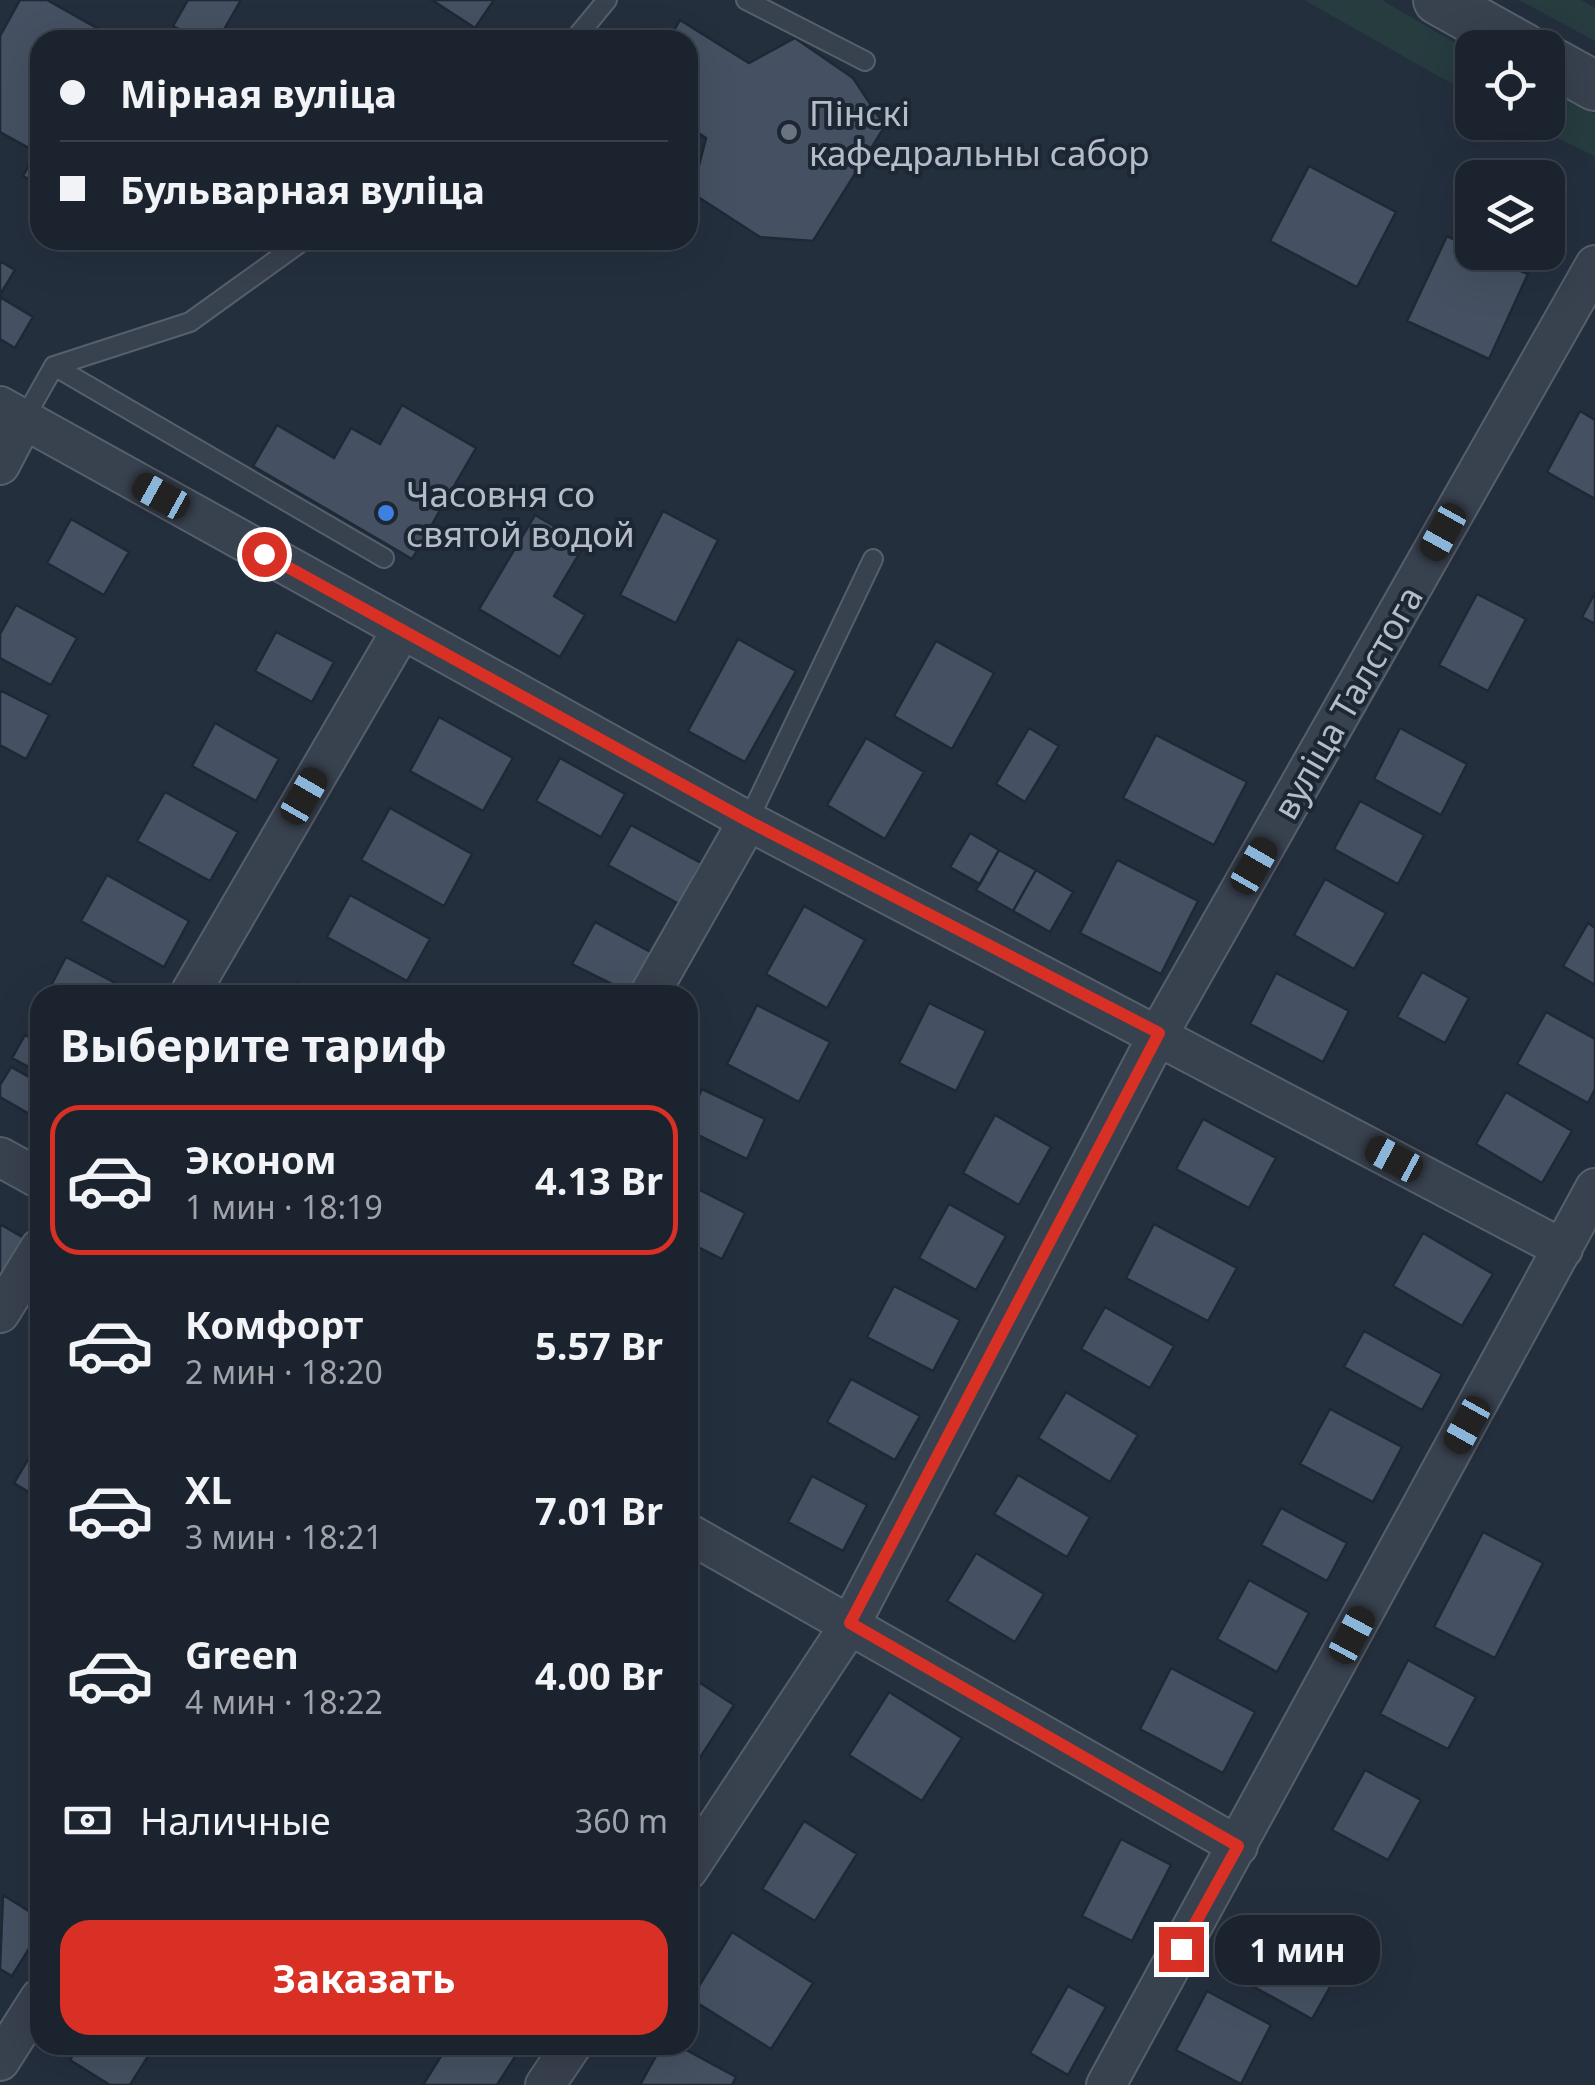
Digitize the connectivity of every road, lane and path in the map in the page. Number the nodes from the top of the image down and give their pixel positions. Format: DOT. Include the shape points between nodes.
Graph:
graph roads {
  1 [pos="607,0"];
  2 [pos="746,0"];
  3 [pos="1438,0"];
  4 [pos="582,30"];
  5 [pos="1492,30"];
  6 [pos="865,61"];
  7 [pos="1565,69"];
  8 [pos="1595,86"];
  9 [pos="290,250"];
  10 [pos="1595,265"];
  11 [pos="54,366"];
  12 [pos="12,413"];
  13 [pos="0,464"];
  14 [pos="384,558"];
  15 [pos="873,559"];
  16 [pos="401,631"];
  17 [pos="748,821"];
  18 [pos="195,985"];
  19 [pos="655,985"];
  20 [pos="1159,1033"];
  21 [pos="0,1157"];
  22 [pos="30,1174"];
  23 [pos="1595,1188"];
  24 [pos="1563,1250"];
  25 [pos="30,1264"];
  26 [pos="0,1313"];
  27 [pos="698,1539"];
  28 [pos="850,1623"];
  29 [pos="1238,1846"];
  30 [pos="698,1855"];
  31 [pos="30,2014"];
  32 [pos="565,2055"];
  33 [pos="0,2061"];
  34 [pos="545,2085"];
  35 [pos="1106,2085"];
  1 -- 4 [label="lane"];
  2 -- 6 [label="lane"];
  3 -- 5 [label="street"];
  7 -- 8 [label="street"];
  9 -- 11 [label="lane" via="190,322"];
  10 -- 20 [label="street, вуліца Талстога"];
  11 -- 12 [label="lane"];
  11 -- 14 [label="lane"];
  12 -- 13 [label="street"];
  12 -- 16 [label="street"];
  15 -- 17 [label="lane"];
  16 -- 17 [label="street"];
  16 -- 18 [label="street"];
  17 -- 19 [label="street"];
  17 -- 20 [label="street"];
  20 -- 24 [label="street"];
  20 -- 28 [label="street, вуліца Талстога"];
  21 -- 22 [label="street"];
  23 -- 24 [label="street"];
  24 -- 29 [label="street"];
  25 -- 26 [label="street"];
  27 -- 28 [label="street"];
  28 -- 29 [label="street"];
  28 -- 30 [label="street, вуліца Талстога"];
  29 -- 35 [label="street"];
  31 -- 33 [label="street"];
  32 -- 34 [label="street"];
}
